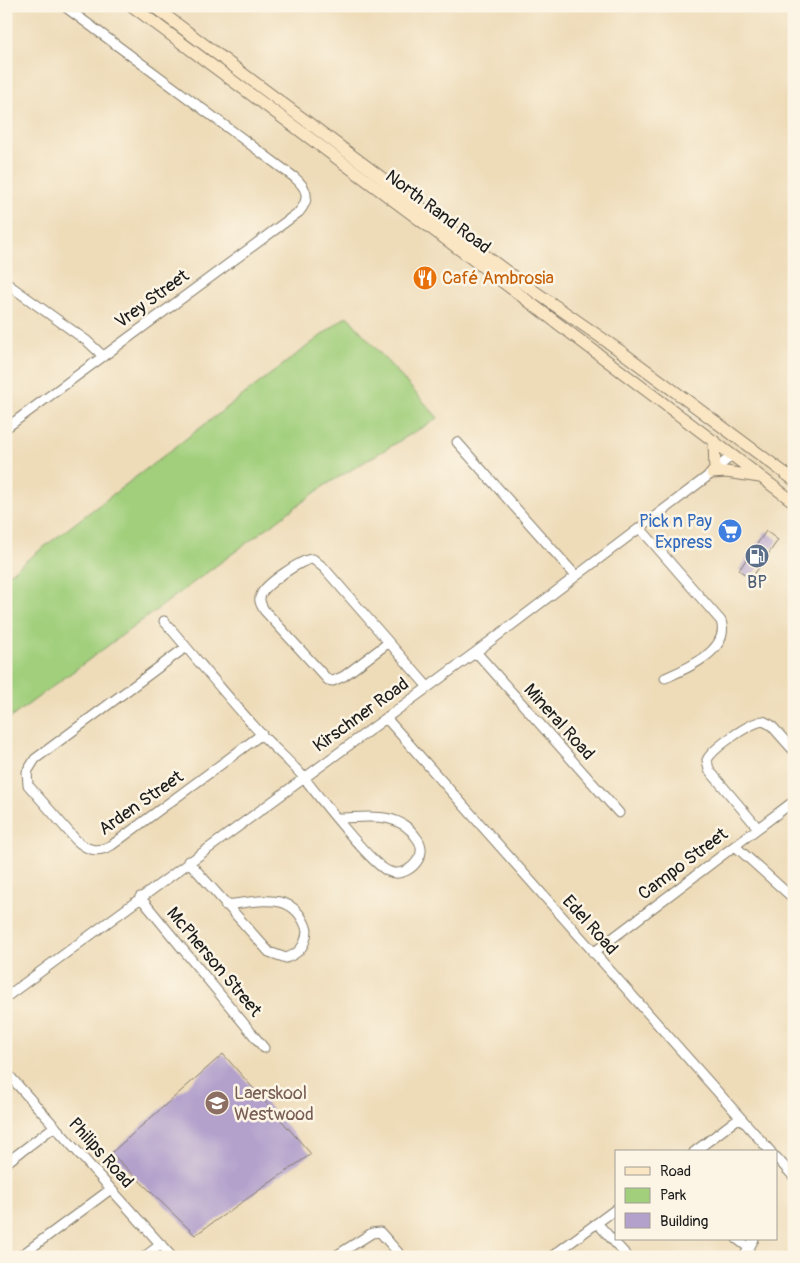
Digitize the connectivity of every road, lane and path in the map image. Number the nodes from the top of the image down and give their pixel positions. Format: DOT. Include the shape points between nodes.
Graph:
graph roads {
  1 [pos="64,6"];
  2 [pos="132,6"];
  3 [pos="152,6"];
  4 [pos="6,283"];
  5 [pos="619,350"];
  6 [pos="103,356"];
  7 [pos="6,428"];
  8 [pos="714,441"];
  9 [pos="457,442"];
  10 [pos="732,455"];
  11 [pos="714,471"];
  12 [pos="762,477"];
  13 [pos="794,480"];
  14 [pos="794,502"];
  15 [pos="640,528"];
  16 [pos="576,576"];
  17 [pos="164,621"];
  18 [pos="388,643"];
  19 [pos="186,647"];
  20 [pos="476,652"];
  21 [pos="665,678"];
  22 [pos="427,686"];
  23 [pos="386,718"];
  24 [pos="262,734"];
  25 [pos="794,751"];
  26 [pos="303,777"];
  27 [pos="794,801"];
  28 [pos="619,813"];
  29 [pos="337,818"];
  30 [pos="758,828"];
  31 [pos="735,846"];
  32 [pos="188,862"];
  33 [pos="140,897"];
  34 [pos="794,899"];
  35 [pos="225,905"];
  36 [pos="593,953"];
  37 [pos="6,997"];
  38 [pos="264,1048"];
  39 [pos="6,1072"];
  40 [pos="740,1118"];
  41 [pos="55,1126"];
  42 [pos="697,1150"];
  43 [pos="769,1150"];
  44 [pos="778,1159"];
  45 [pos="6,1163"];
  46 [pos="794,1176"];
  47 [pos="111,1189"];
  48 [pos="615,1210"];
  49 [pos="597,1223"];
  50 [pos="738,1240"];
  51 [pos="753,1240"];
  52 [pos="161,1244"];
  53 [pos="748,1248"];
  54 [pos="19,1257"];
  55 [pos="144,1257"];
  56 [pos="172,1257"];
  57 [pos="334,1257"];
  58 [pos="402,1257"];
  59 [pos="552,1257"];
  60 [pos="628,1257"];
  61 [pos="744,1257"];
  1 -- 6 [label="street, Vrey Street" via="294,177 307,191 299,212"];
  2 -- 8 [label="main road, North Rand Road"];
  3 -- 5 [label="main road, North Rand Road" via="514,277"];
  4 -- 6 [label="street"];
  5 -- 10 [label="main road" via="724,436 732,445"];
  5 -- 13 [label="main road, North Rand Road"];
  6 -- 7 [label="street, Vrey Street"];
  8 -- 10 [label="main road, North Rand Road"];
  8 -- 11 [label="main road"];
  9 -- 16 [label="street"];
  10 -- 11 [label="street, Kirschner Road"];
  10 -- 12 [label="main road, North Rand Road"];
  11 -- 12 [label="main road"];
  11 -- 15 [label="street, Kirschner Road"];
  12 -- 14 [label="main road, North Rand Road"];
  15 -- 16 [label="street, Kirschner Road"];
  15 -- 21 [label="street" via="721,621 723,628 720,640 709,652 686,669"];
  16 -- 20 [label="street, Kirschner Road"];
  17 -- 19 [label="street"];
  18 -- 18 [label="street" via="324,568 312,559 303,560 260,595 264,610 328,680 344,676"];
  18 -- 22 [label="street"];
  19 -- 24 [label="street"];
  19 -- 24 [label="street, Arden Street" via="35,759 27,772 28,785 76,840 98,851 112,845"];
  20 -- 22 [label="street, Kirschner Road"];
  20 -- 28 [label="street, Mineral Road"];
  22 -- 23 [label="street, Kirschner Road"];
  23 -- 26 [label="street, Kirschner Road"];
  23 -- 36 [label="street, Edel Road"];
  24 -- 26 [label="street"];
  25 -- 30 [label="street" via="771,725 762,721 714,751 707,760 709,770"];
  26 -- 29 [label="street"];
  26 -- 32 [label="street, Kirschner Road"];
  27 -- 30 [label="street, Campo Street"];
  29 -- 29 [label="street" via="389,872 406,871 419,858 420,842 404,822 395,818"];
  30 -- 31 [label="street, Campo Street"];
  31 -- 34 [label="street"];
  31 -- 36 [label="street, Campo Street"];
  32 -- 33 [label="street, Kirschner Road"];
  32 -- 35 [label="street"];
  33 -- 37 [label="street, Kirschner Road"];
  33 -- 38 [label="street, McPherson Street"];
  35 -- 35 [label="street" via="269,952 286,958 303,946 307,930 298,912 290,905 273,900"];
  36 -- 40 [label="street, Edel Road"];
  39 -- 41 [label="street, Philips Road"];
  40 -- 42 [label="street"];
  40 -- 43 [label="street, Edel Road"];
  41 -- 45 [label="street"];
  41 -- 47 [label="street, Philips Road"];
  44 -- 46 [label="street"];
  47 -- 52 [label="street, Philips Road"];
  47 -- 54 [label="street"];
  48 -- 49 [label="street"];
  49 -- 59 [label="street"];
  49 -- 60 [label="street"];
  50 -- 53 [label="street"];
  51 -- 53 [label="street"];
  52 -- 55 [label="street"];
  52 -- 56 [label="street, Philips Road"];
  53 -- 61 [label="street"];
  57 -- 58 [label="street" via="372,1233 380,1232"];
}
